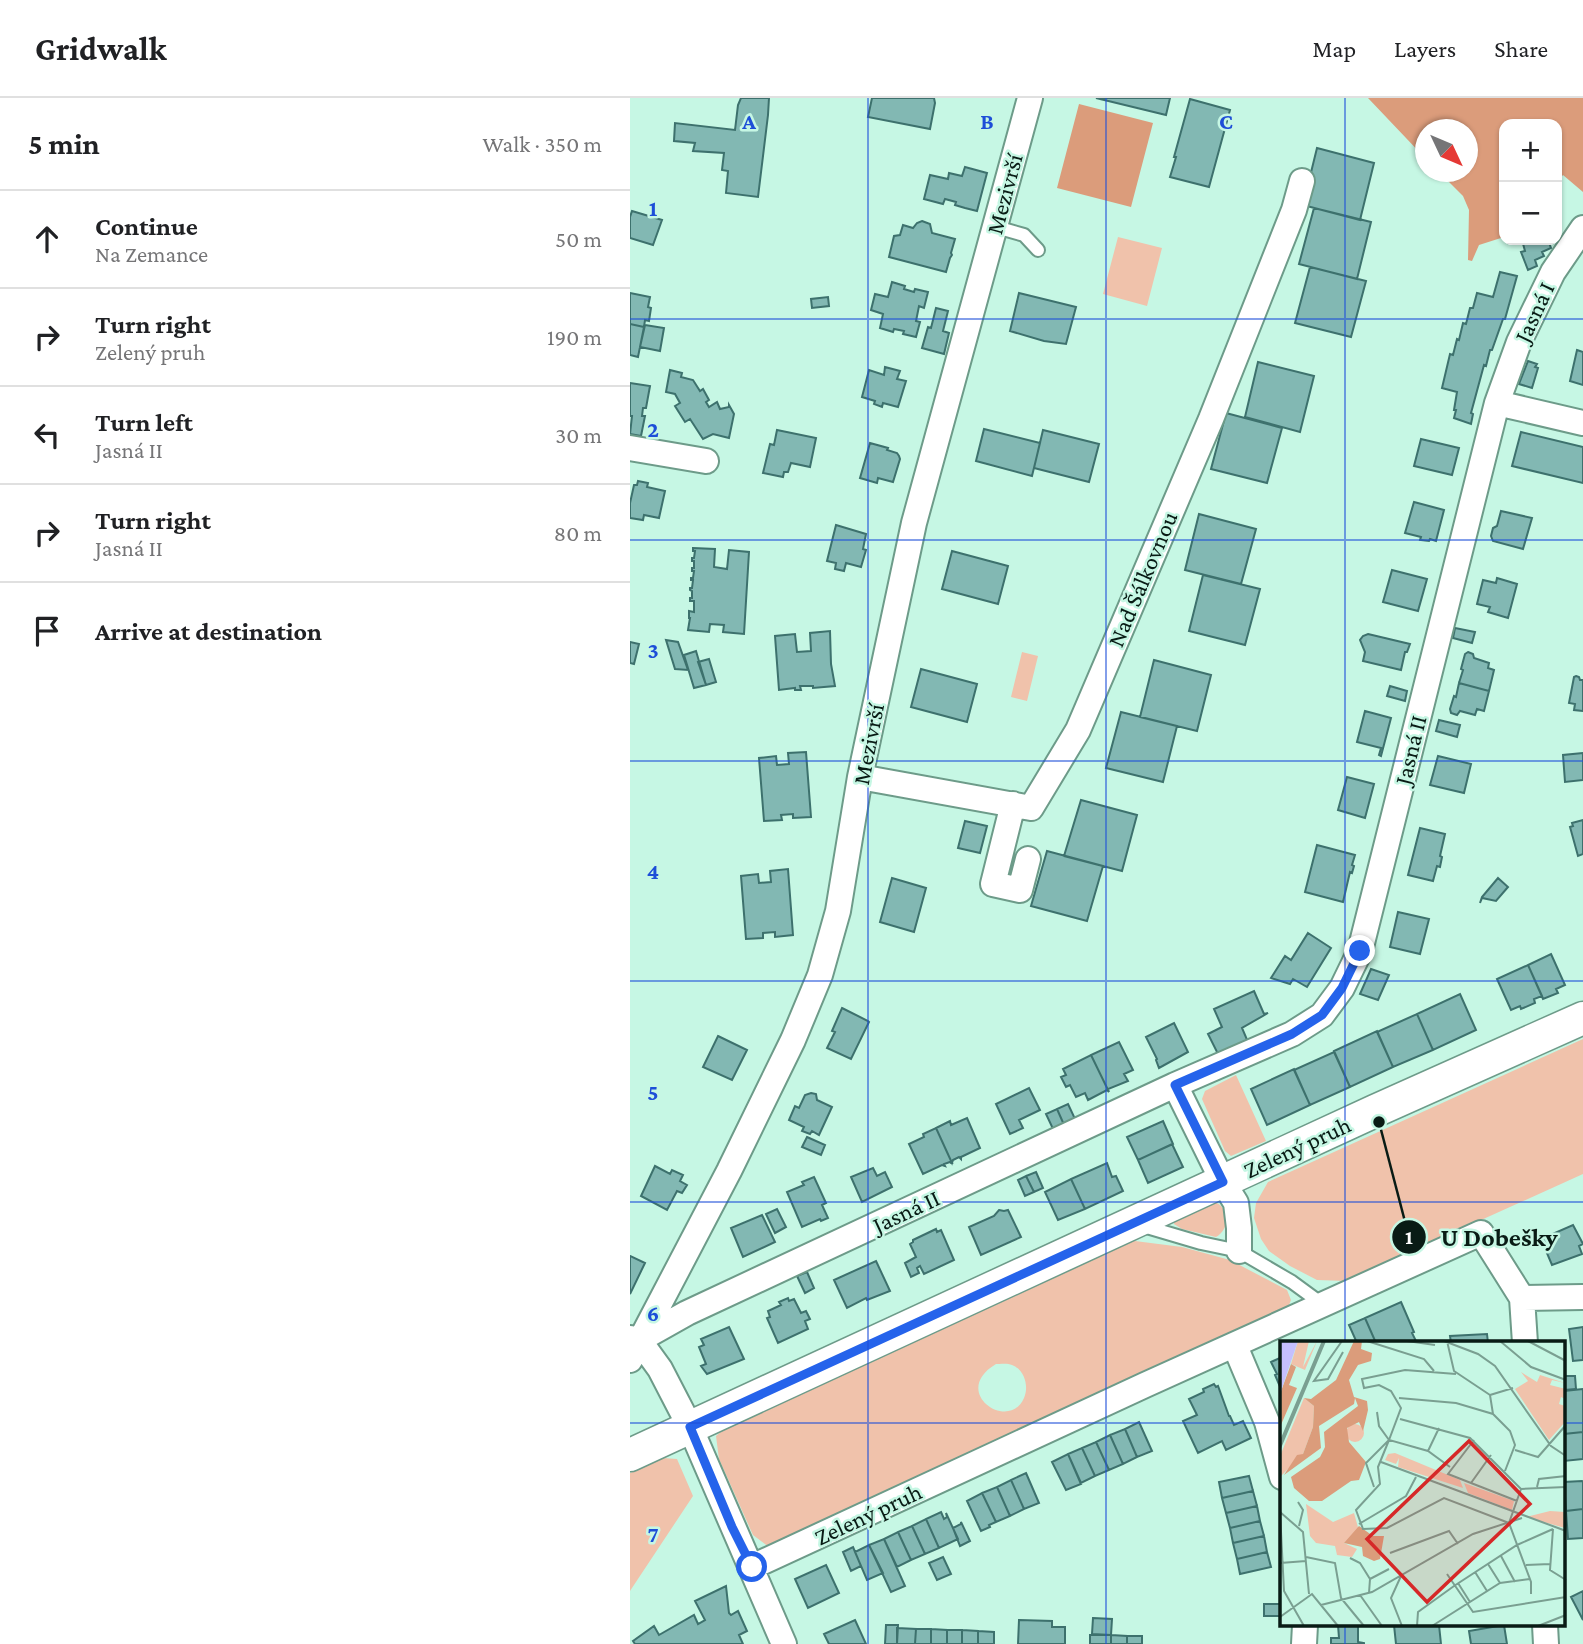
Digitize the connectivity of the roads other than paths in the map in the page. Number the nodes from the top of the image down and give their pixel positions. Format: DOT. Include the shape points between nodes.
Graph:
graph roads {
  1 [pos="1030,98"];
  2 [pos="1303,181"];
  3 [pos="996,227"];
  4 [pos="1583,228"];
  5 [pos="1038,250"];
  6 [pos="1497,403"];
  7 [pos="1583,423"];
  8 [pos="630,448"];
  9 [pos="706,461"];
  10 [pos="860,777"];
  11 [pos="1013,804"];
  12 [pos="1028,859"];
  13 [pos="1583,1018"];
  14 [pos="1175,1085"];
  15 [pos="1223,1182"];
  16 [pos="1133,1223"];
  17 [pos="1239,1251"];
  18 [pos="1583,1297"];
  19 [pos="1521,1298"];
  20 [pos="1322,1304"];
  21 [pos="1525,1341"];
  22 [pos="633,1346"];
  23 [pos="1235,1346"];
  24 [pos="690,1427"];
  25 [pos="630,1455"];
  26 [pos="1280,1470"];
  27 [pos="752,1567"];
  28 [pos="1305,1626"];
  29 [pos="1545,1626"];
  30 [pos="784,1644"];
  31 [pos="1304,1644"];
  32 [pos="1546,1644"];
  1 -- 3 [label="street, Mezivrší"];
  2 -- 11 [label="street, Nad Šálkovnou" via="1211,419 1078,730 1031,807"];
  3 -- 5 [label="lane" via="1024,235"];
  3 -- 10 [label="street, Mezivrší" via="914,523"];
  4 -- 6 [label="street, Jasná I" via="1553,272 1519,342"];
  6 -- 7 [label="street"];
  6 -- 14 [label="street, Jasná II" via="1360,951 1322,1015 1292,1034"];
  8 -- 9 [label="street"];
  10 -- 11 [label="street"];
  10 -- 22 [label="street, Mezivrší" via="838,911 821,975 729,1171"];
  11 -- 12 [label="street" via="993,884 1020,890"];
  13 -- 15 [label="street, Zelený pruh"];
  14 -- 15 [label="street"];
  14 -- 22 [label="street, Jasná II" via="687,1313"];
  15 -- 16 [label="street, Zelený pruh"];
  15 -- 17 [label="street" via="1236,1203"];
  16 -- 17 [label="lane"];
  16 -- 24 [label="street, Zelený pruh"];
  17 -- 20 [label="lane"];
  18 -- 19 [label="street"];
  19 -- 20 [label="street, Zelený pruh" via="1481,1233"];
  19 -- 21 [label="street"];
  20 -- 23 [label="street, Zelený pruh"];
  22 -- 24 [label="street" via="660,1369"];
  23 -- 26 [label="street" via="1267,1422"];
  23 -- 27 [label="street, Zelený pruh"];
  24 -- 25 [label="street, Zelený pruh"];
  24 -- 27 [label="street"];
  27 -- 30 [label="street"];
  28 -- 31 [label="street"];
  29 -- 32 [label="street"];
}
